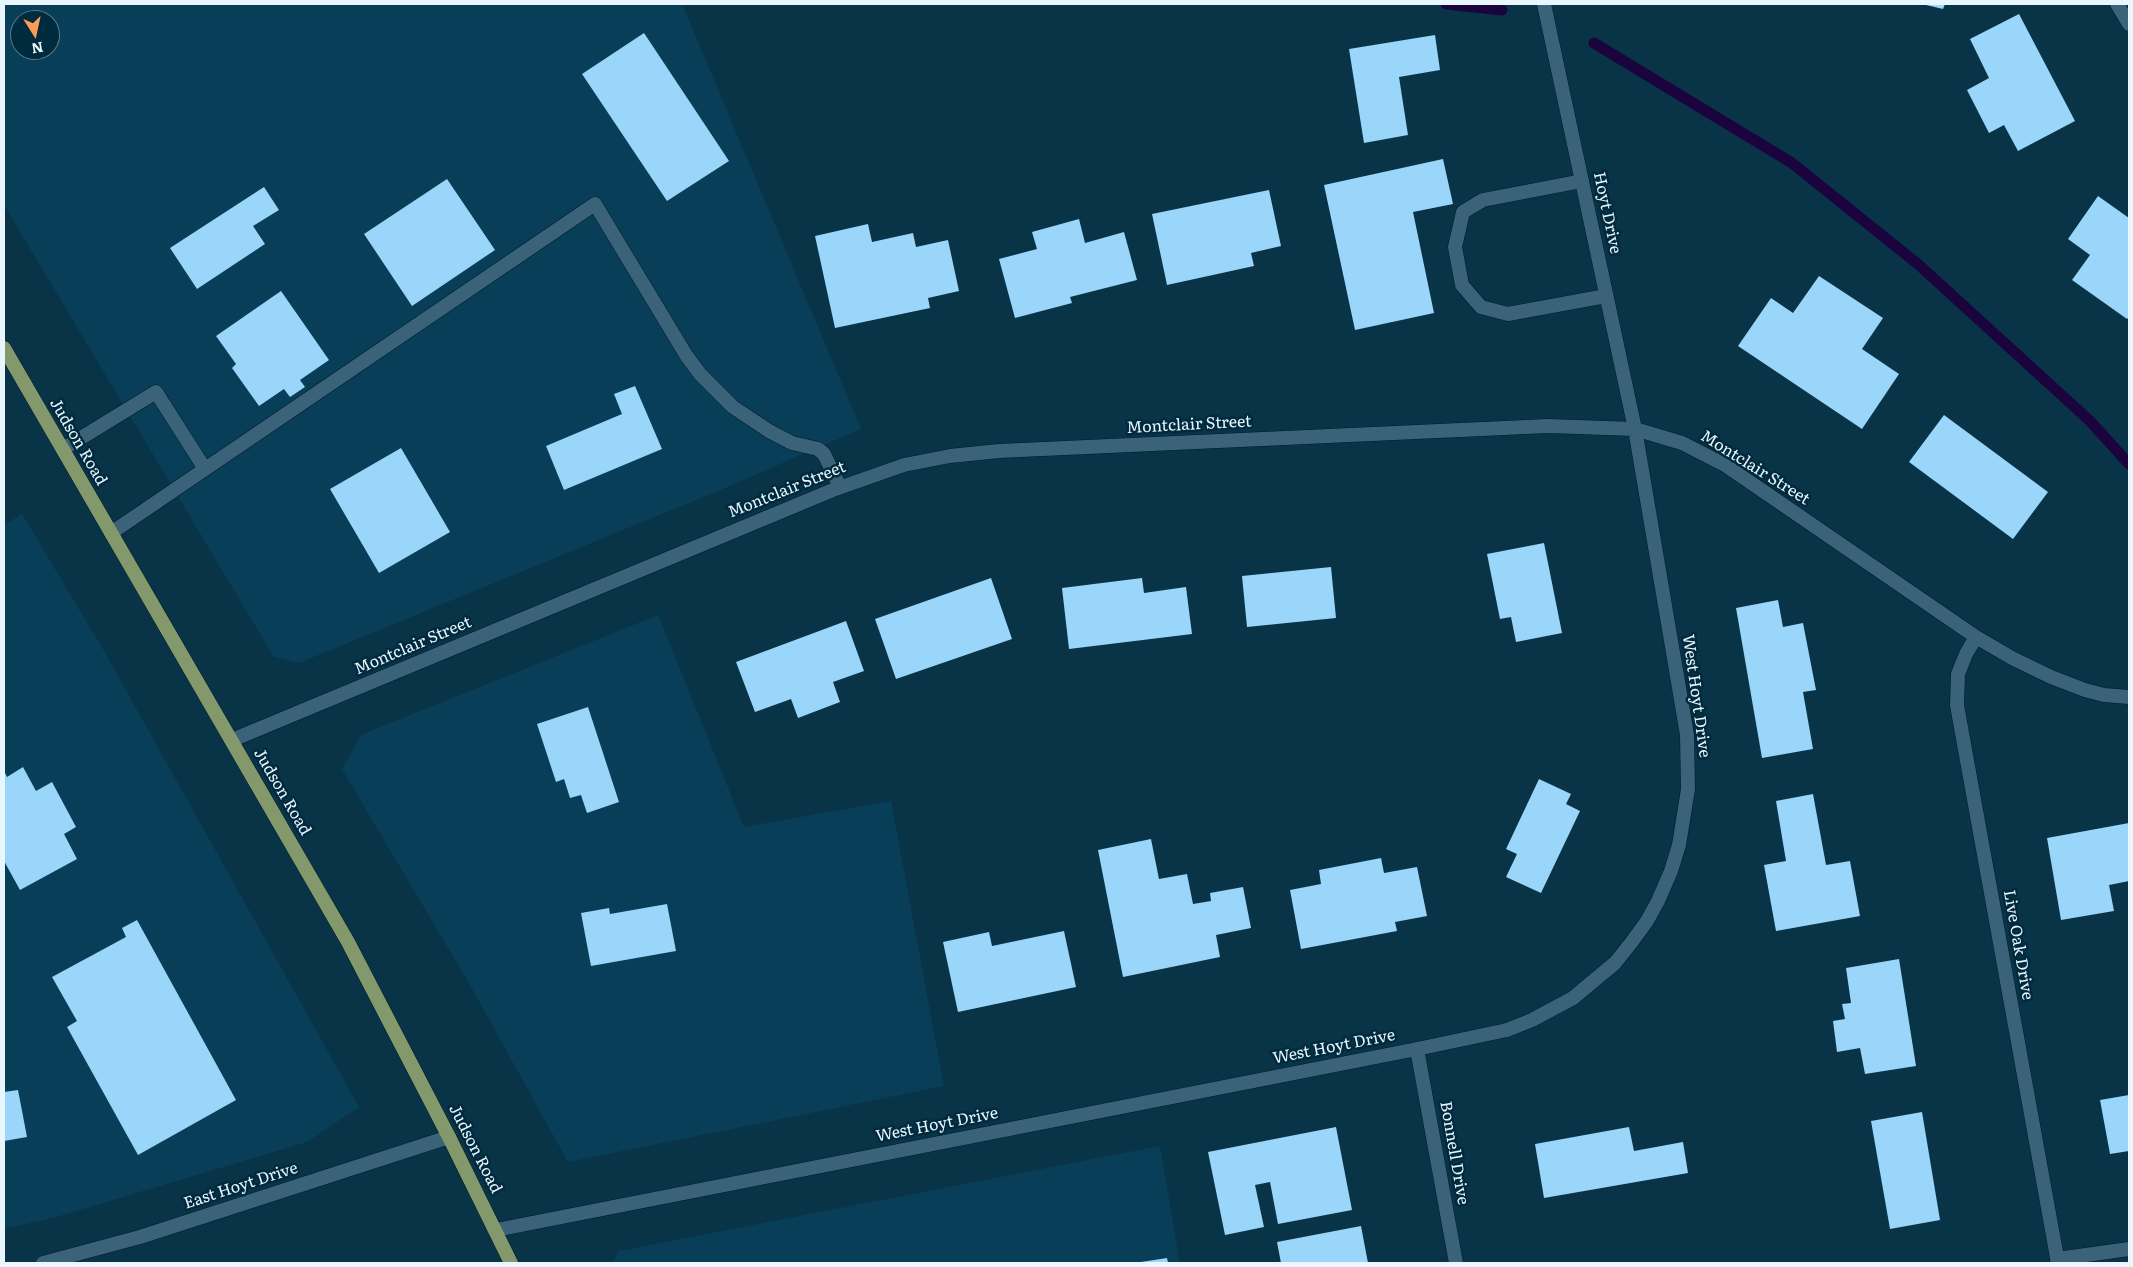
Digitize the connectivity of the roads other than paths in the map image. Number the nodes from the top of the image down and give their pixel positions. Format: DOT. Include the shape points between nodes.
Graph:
graph roads {
  1 [pos="1544,4"];
  2 [pos="2117,4"];
  3 [pos="2129,24"];
  4 [pos="1582,181"];
  5 [pos="1606,296"];
  6 [pos="4,348"];
  7 [pos="1635,429"];
  8 [pos="62,449"];
  9 [pos="205,469"];
  10 [pos="840,487"];
  11 [pos="111,533"];
  12 [pos="1976,637"];
  13 [pos="2129,698"];
  14 [pos="232,740"];
  15 [pos="1417,1049"];
  16 [pos="449,1137"];
  17 [pos="496,1230"];
  18 [pos="2129,1249"];
  19 [pos="2058,1261"];
  20 [pos="43,1263"];
  21 [pos="512,1263"];
  22 [pos="1456,1263"];
  1 -- 4 [label="street, Hoyt Drive"];
  2 -- 3 [label="street"];
  4 -- 5 [label="street, Hoyt Drive"];
  4 -- 5 [label="street" via="1483,200 1463,212 1455,247 1462,285 1481,307 1508,314"];
  5 -- 7 [label="street, Hoyt Drive"];
  6 -- 8 [label="main road, Judson Road"];
  7 -- 10 [label="street, Montclair Street" via="1548,426 991,452 904,465"];
  7 -- 12 [label="street, Montclair Street" via="1682,443 1725,465"];
  7 -- 15 [label="street, West Hoyt Drive" via="1687,735 1686,812 1671,871 1647,921 1631,943 1615,963 1573,998 1507,1030"];
  8 -- 9 [label="street" via="156,392"];
  8 -- 11 [label="main road, Judson Road"];
  9 -- 10 [label="street" via="595,204 700,374 733,407 769,431 792,443 818,449 824,454"];
  9 -- 11 [label="street"];
  10 -- 14 [label="street, Montclair Street"];
  11 -- 14 [label="main road, Judson Road"];
  12 -- 13 [label="street, Montclair Street" via="2067,684 2104,695"];
  12 -- 19 [label="street, Live Oak Drive" via="1958,674 1960,722"];
  14 -- 16 [label="main road, Judson Road" via="348,942"];
  15 -- 17 [label="street, West Hoyt Drive"];
  15 -- 22 [label="street, Bonnell Drive"];
  16 -- 17 [label="main road, Judson Road"];
  16 -- 20 [label="street, East Hoyt Drive" via="140,1237"];
  17 -- 21 [label="main road, Judson Road"];
  18 -- 19 [label="street"];
}
